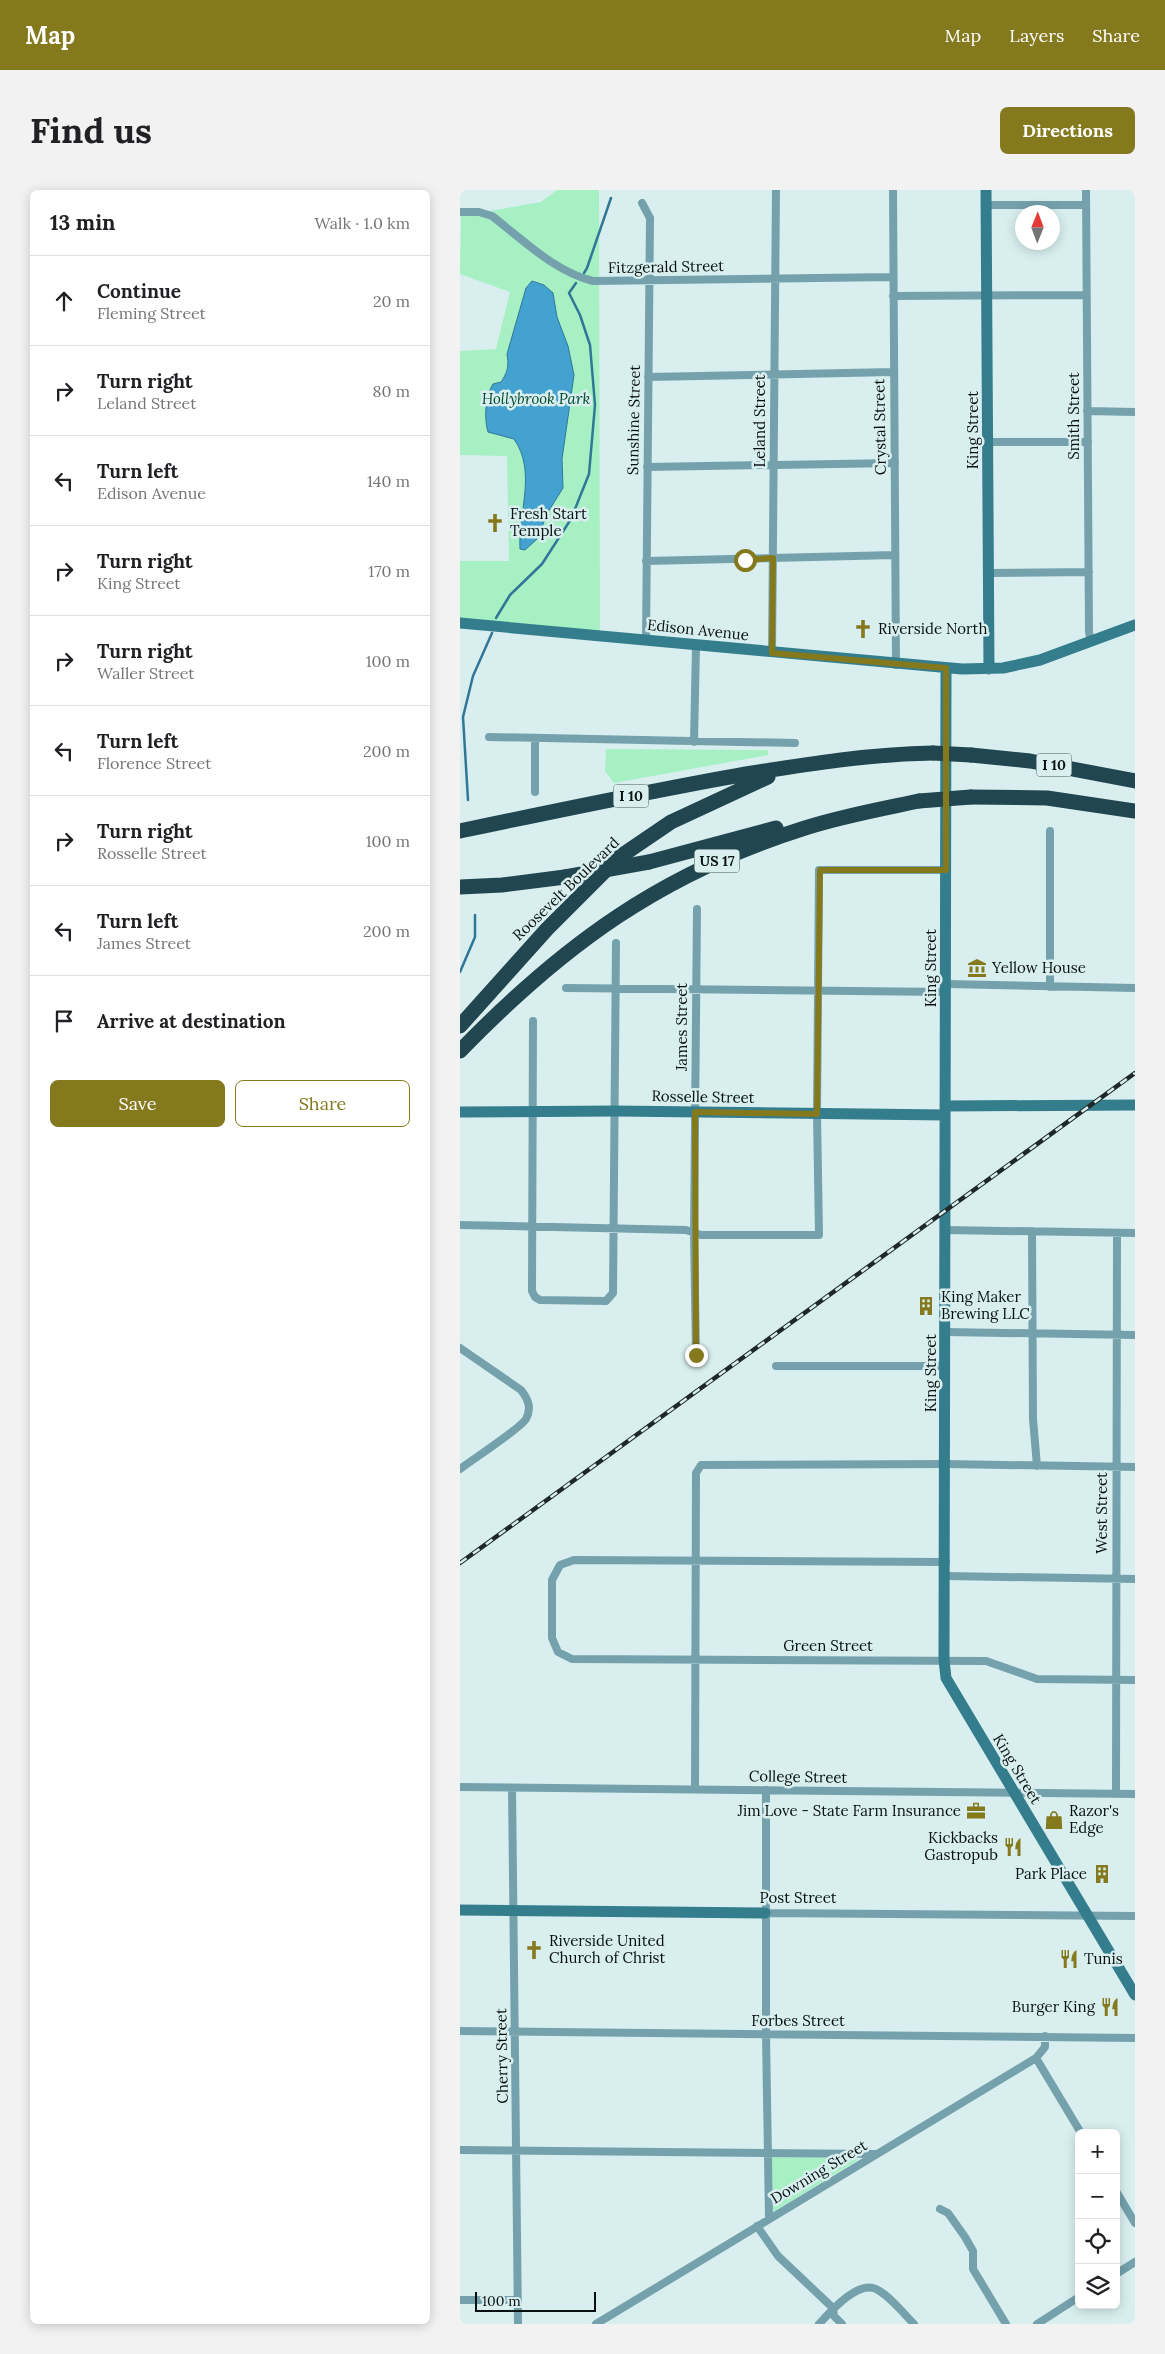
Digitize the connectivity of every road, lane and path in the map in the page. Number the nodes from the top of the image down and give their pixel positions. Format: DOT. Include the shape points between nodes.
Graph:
graph roads {
  1 [pos="776,190"];
  2 [pos="893,190"];
  3 [pos="986,190"];
  4 [pos="1086,190"];
  5 [pos="642,203"];
  6 [pos="986,205"];
  7 [pos="1086,205"];
  8 [pos="460,212"];
  9 [pos="893,278"];
  10 [pos="775,279"];
  11 [pos="649,282"];
  12 [pos="988,294"];
  13 [pos="1086,295"];
  14 [pos="893,296"];
  15 [pos="893,372"];
  16 [pos="774,375"];
  17 [pos="648,378"];
  18 [pos="1087,412"];
  19 [pos="1135,412"];
  20 [pos="988,442"];
  21 [pos="1088,442"];
  22 [pos="895,463"];
  23 [pos="774,466"];
  24 [pos="647,467"];
  25 [pos="895,555"];
  26 [pos="773,558"];
  27 [pos="646,561"];
  28 [pos="1089,572"];
  29 [pos="989,574"];
  30 [pos="460,624"];
  31 [pos="1135,625"];
  32 [pos="646,640"];
  33 [pos="1091,642"];
  34 [pos="696,646"];
  35 [pos="772,653"];
  36 [pos="896,664"];
  37 [pos="946,668"];
  38 [pos="989,669"];
  39 [pos="489,737"];
  40 [pos="535,738"];
  41 [pos="694,742"];
  42 [pos="795,743"];
  43 [pos="797,766"];
  44 [pos="1135,781"];
  45 [pos="535,792"];
  46 [pos="919,801"];
  47 [pos="1135,811"];
  48 [pos="462,830"];
  49 [pos="1050,832"];
  50 [pos="946,870"];
  51 [pos="460,887"];
  52 [pos="697,909"];
  53 [pos="616,943"];
  54 [pos="1050,987"];
  55 [pos="566,988"];
  56 [pos="615,988"];
  57 [pos="946,988"];
  58 [pos="1135,988"];
  59 [pos="696,990"];
  60 [pos="818,992"];
  61 [pos="533,1021"];
  62 [pos="460,1026"];
  63 [pos="460,1051"];
  64 [pos="1135,1105"];
  65 [pos="533,1111"];
  66 [pos="615,1111"];
  67 [pos="945,1111"];
  68 [pos="460,1112"];
  69 [pos="695,1112"];
  70 [pos="817,1114"];
  71 [pos="460,1225"];
  72 [pos="533,1227"];
  73 [pos="614,1228"];
  74 [pos="946,1230"];
  75 [pos="1032,1231"];
  76 [pos="694,1233"];
  77 [pos="1117,1233"];
  78 [pos="1135,1233"];
  79 [pos="946,1332"];
  80 [pos="1032,1334"];
  81 [pos="1116,1335"];
  82 [pos="1135,1335"];
  83 [pos="460,1348"];
  84 [pos="696,1355"];
  85 [pos="776,1366"];
  86 [pos="946,1366"];
  87 [pos="462,1464"];
  88 [pos="946,1464"];
  89 [pos="1037,1466"];
  90 [pos="1115,1467"];
  91 [pos="1135,1467"];
  92 [pos="696,1561"];
  93 [pos="946,1562"];
  94 [pos="946,1576"];
  95 [pos="1116,1578"];
  96 [pos="1135,1579"];
  97 [pos="695,1659"];
  98 [pos="944,1660"];
  99 [pos="1115,1679"];
  100 [pos="1135,1680"];
  101 [pos="460,1787"];
  102 [pos="512,1788"];
  103 [pos="695,1789"];
  104 [pos="766,1790"];
  105 [pos="1013,1793"];
  106 [pos="1116,1794"];
  107 [pos="1135,1794"];
  108 [pos="460,1910"];
  109 [pos="514,1910"];
  110 [pos="765,1913"];
  111 [pos="1087,1915"];
  112 [pos="1135,1916"];
  113 [pos="1135,1995"];
  114 [pos="460,2031"];
  115 [pos="515,2032"];
  116 [pos="766,2035"];
  117 [pos="1046,2036"];
  118 [pos="1135,2038"];
  119 [pos="1036,2058"];
  120 [pos="1079,2129"];
  121 [pos="460,2150"];
  122 [pos="516,2150"];
  123 [pos="768,2153"];
  124 [pos="877,2154"];
  125 [pos="1120,2198"];
  126 [pos="940,2209"];
  127 [pos="769,2218"];
  128 [pos="1135,2222"];
  129 [pos="757,2226"];
  130 [pos="1135,2262"];
  131 [pos="1120,2271"];
  132 [pos="460,2300"];
  133 [pos="518,2300"];
  134 [pos="1075,2300"];
  135 [pos="833,2308"];
  136 [pos="518,2324"];
  137 [pos="596,2324"];
  138 [pos="819,2324"];
  139 [pos="842,2324"];
  140 [pos="914,2324"];
  141 [pos="1006,2324"];
  142 [pos="1037,2324"];
  1 -- 10 [label="street, Leland Street"];
  2 -- 9 [label="street, Crystal Street"];
  3 -- 6 [label="main road, King Street"];
  4 -- 7 [label="street, Smith Street"];
  5 -- 11 [label="street, Sunshine Street" via="650,218"];
  6 -- 7 [label="street"];
  6 -- 12 [label="main road, King Street"];
  7 -- 13 [label="street, Smith Street"];
  8 -- 11 [label="street, Fitzgerald Street" via="492,216 570,273 593,281"];
  9 -- 10 [label="street, Fitzgerald Street"];
  9 -- 14 [label="street, Crystal Street"];
  10 -- 11 [label="street, Fitzgerald Street"];
  10 -- 16 [label="street, Leland Street"];
  11 -- 17 [label="street, Sunshine Street"];
  12 -- 13 [label="street"];
  12 -- 14 [label="street"];
  12 -- 20 [label="main road, King Street"];
  13 -- 18 [label="street, Smith Street"];
  14 -- 15 [label="street, Crystal Street"];
  15 -- 16 [label="street"];
  15 -- 22 [label="street, Crystal Street"];
  16 -- 17 [label="street"];
  16 -- 23 [label="street, Leland Street"];
  17 -- 24 [label="street, Sunshine Street"];
  18 -- 19 [label="street"];
  18 -- 21 [label="street, Smith Street"];
  20 -- 21 [label="street"];
  20 -- 29 [label="main road, King Street"];
  21 -- 28 [label="street, Smith Street"];
  22 -- 23 [label="street"];
  22 -- 25 [label="street, Crystal Street"];
  23 -- 24 [label="street"];
  23 -- 26 [label="street, Leland Street"];
  24 -- 27 [label="street, Sunshine Street"];
  25 -- 26 [label="street"];
  25 -- 36 [label="street, Crystal Street"];
  26 -- 27 [label="street"];
  26 -- 35 [label="street, Leland Street"];
  27 -- 32 [label="street, Sunshine Street"];
  28 -- 29 [label="street"];
  28 -- 33 [label="street, Smith Street"];
  29 -- 38 [label="main road, King Street"];
  30 -- 32 [label="main road, Edison Avenue"];
  31 -- 33 [label="main road, Edison Avenue"];
  32 -- 34 [label="main road, Edison Avenue"];
  33 -- 38 [label="main road, Edison Avenue" via="1040,660"];
  34 -- 35 [label="main road, Edison Avenue"];
  34 -- 41 [label="street"];
  35 -- 36 [label="main road, Edison Avenue"];
  36 -- 37 [label="main road, Edison Avenue"];
  37 -- 38 [label="main road, Edison Avenue"];
  37 -- 50 [label="main road, King Street"];
  39 -- 40 [label="street"];
  40 -- 41 [label="street"];
  40 -- 45 [label="street"];
  41 -- 42 [label="street"];
  43 -- 44 [label="highway, I 10, bridge" via="875,755 933,753 1030,761"];
  43 -- 48 [label="highway, I 10"];
  43 -- 62 [label="highway, Roosevelt Boulevard" via="685,815 618,858 547,929"];
  46 -- 47 [label="highway, I 10, bridge" via="971,797 1048,798"];
  46 -- 51 [label="highway, I 10, bridge" via="824,816 649,862 565,878"];
  46 -- 63 [label="highway, US 17" via="780,836 673,882 576,944 519,993"];
  49 -- 54 [label="street"];
  50 -- 57 [label="main road, King Street"];
  50 -- 60 [label="street" via="820,870"];
  52 -- 59 [label="street, James Street"];
  53 -- 56 [label="street"];
  54 -- 57 [label="street"];
  54 -- 58 [label="street"];
  55 -- 56 [label="street"];
  56 -- 59 [label="street"];
  56 -- 66 [label="street"];
  57 -- 60 [label="street"];
  57 -- 67 [label="main road, King Street"];
  59 -- 60 [label="street"];
  59 -- 69 [label="street, James Street"];
  60 -- 70 [label="street"];
  61 -- 65 [label="street"];
  64 -- 67 [label="main road, Rosselle Street"];
  65 -- 66 [label="main road, Rosselle Street"];
  65 -- 68 [label="main road, Rosselle Street"];
  65 -- 72 [label="street"];
  66 -- 69 [label="main road, Rosselle Street"];
  66 -- 73 [label="street"];
  67 -- 70 [label="main road, Rosselle Street"];
  67 -- 74 [label="main road, King Street"];
  69 -- 70 [label="main road, Rosselle Street"];
  69 -- 76 [label="street, James Street"];
  70 -- 76 [label="street" via="819,1235"];
  71 -- 72 [label="street"];
  72 -- 73 [label="street"];
  72 -- 73 [label="street" via="532,1291 535,1297 540,1300 606,1301 613,1293"];
  73 -- 76 [label="street"];
  74 -- 75 [label="street"];
  74 -- 79 [label="main road, King Street"];
  75 -- 77 [label="street"];
  75 -- 80 [label="street"];
  76 -- 84 [label="street, James Street"];
  77 -- 78 [label="street"];
  77 -- 81 [label="street, West Street"];
  79 -- 80 [label="street"];
  79 -- 86 [label="main road, King Street"];
  80 -- 81 [label="street"];
  80 -- 89 [label="street"];
  81 -- 82 [label="street"];
  81 -- 90 [label="street, West Street"];
  83 -- 87 [label="street" via="521,1390 529,1407 524,1422"];
  85 -- 86 [label="street"];
  86 -- 88 [label="main road, King Street"];
  88 -- 89 [label="street"];
  88 -- 92 [label="street" via="701,1465 696,1473"];
  88 -- 93 [label="main road, King Street"];
  89 -- 90 [label="street"];
  90 -- 91 [label="street"];
  90 -- 95 [label="street, West Street"];
  92 -- 93 [label="street"];
  92 -- 97 [label="street"];
  92 -- 97 [label="street, Green Street" via="567,1561 555,1571 552,1580 551,1614 554,1647 565,1656"];
  93 -- 94 [label="main road, King Street"];
  94 -- 95 [label="street"];
  94 -- 98 [label="main road, King Street"];
  95 -- 96 [label="street"];
  95 -- 99 [label="street, West Street"];
  97 -- 98 [label="street, Green Street"];
  97 -- 103 [label="street"];
  98 -- 99 [label="street, Green Street" via="986,1661 1036,1679"];
  98 -- 105 [label="main road, King Street" via="951,1689"];
  99 -- 100 [label="street, Green Street"];
  99 -- 106 [label="street, West Street"];
  101 -- 102 [label="street, College Street"];
  102 -- 103 [label="street, College Street"];
  102 -- 109 [label="street, Cherry Street"];
  103 -- 104 [label="street, College Street"];
  104 -- 105 [label="street, College Street"];
  104 -- 110 [label="street"];
  105 -- 106 [label="street, College Street"];
  105 -- 111 [label="main road, King Street"];
  106 -- 107 [label="street, College Street"];
  108 -- 109 [label="main road, Post Street"];
  109 -- 110 [label="main road, Post Street"];
  109 -- 115 [label="street, Cherry Street"];
  110 -- 111 [label="street, Post Street"];
  110 -- 116 [label="street"];
  111 -- 112 [label="street, Post Street"];
  111 -- 113 [label="main road, King Street"];
  114 -- 115 [label="street, Forbes Street"];
  115 -- 116 [label="street, Forbes Street"];
  115 -- 122 [label="street, Cherry Street"];
  116 -- 117 [label="street, Forbes Street"];
  116 -- 123 [label="street"];
  117 -- 118 [label="street, Forbes Street"];
  117 -- 119 [label="street" via="1045,2047"];
  119 -- 120 [label="street"];
  119 -- 124 [label="street, Downing Street"];
  121 -- 122 [label="street"];
  122 -- 123 [label="street"];
  122 -- 133 [label="street, Cherry Street"];
  123 -- 124 [label="street"];
  123 -- 127 [label="street"];
  124 -- 127 [label="street, Downing Street"];
  125 -- 128 [label="street"];
  126 -- 141 [label="street" via="948,2213 965,2236 973,2251 973,2270"];
  127 -- 129 [label="street, Downing Street"];
  129 -- 135 [label="street" via="778,2256"];
  129 -- 137 [label="street, Downing Street"];
  130 -- 131 [label="street"];
  132 -- 133 [label="street"];
  133 -- 136 [label="street, Cherry Street"];
  134 -- 142 [label="street"];
  135 -- 138 [label="street"];
  135 -- 139 [label="street" via="834,2316"];
  135 -- 140 [label="street" via="859,2289 870,2287 878,2290"];
}
